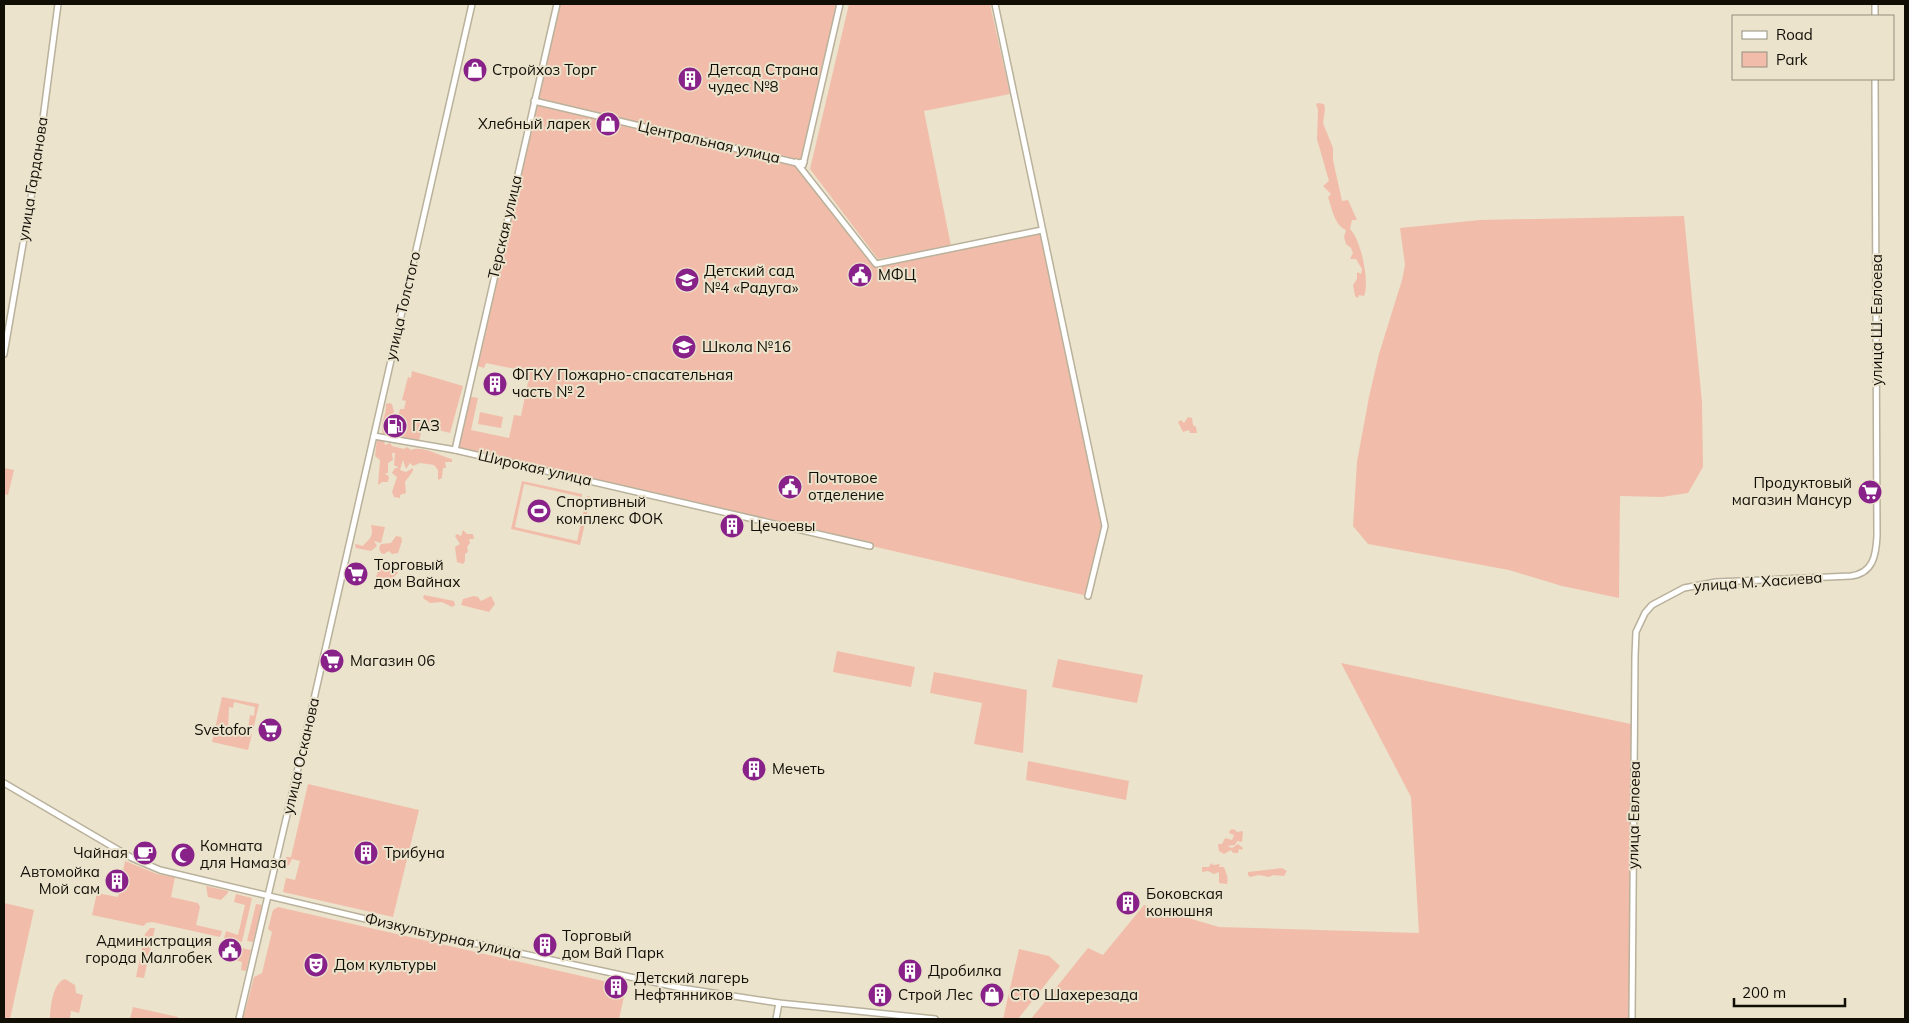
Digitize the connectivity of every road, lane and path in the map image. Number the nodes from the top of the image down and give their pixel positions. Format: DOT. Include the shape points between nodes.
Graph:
graph roads {
  1 [pos="58,4"];
  2 [pos="471,4"];
  3 [pos="557,4"];
  4 [pos="840,4"];
  5 [pos="995,4"];
  6 [pos="1875,80"];
  7 [pos="534,102"];
  8 [pos="796,162"];
  9 [pos="804,162"];
  10 [pos="802,170"];
  11 [pos="1042,230"];
  12 [pos="4,354"];
  13 [pos="374,436"];
  14 [pos="455,450"];
  15 [pos="870,546"];
  16 [pos="1873,562"];
  17 [pos="1088,596"];
  18 [pos="334,609"];
  19 [pos="1645,613"];
  20 [pos="4,783"];
  21 [pos="268,896"];
  22 [pos="779,1003"];
  23 [pos="239,1019"];
  24 [pos="776,1019"];
  25 [pos="935,1019"];
  26 [pos="1632,1019"];
  1 -- 12 [label="street, улица Гарданова" via="38,157"];
  2 -- 13 [label="street, улица Толстого"];
  3 -- 7 [label="street, Терская улица"];
  4 -- 9 [label="street"];
  5 -- 11 [label="street"];
  6 -- 16 [label="street, улица Ш. Евлоева" via="1877,536"];
  7 -- 8 [label="street, Центральная улица"];
  7 -- 14 [label="street, Терская улица"];
  8 -- 9 [label="street"];
  8 -- 10 [label="street, Центральная улица"];
  9 -- 10 [label="street"];
  10 -- 11 [label="street, Центральная улица" via="876,264"];
  11 -- 17 [label="street" via="1105,526"];
  13 -- 14 [label="street, Широкая улица"];
  13 -- 18 [label="street, улица Толстого"];
  14 -- 15 [label="street, Широкая улица"];
  16 -- 19 [label="street, улица М. Хасиева" via="1861,574 1851,576 1700,584 1668,595"];
  18 -- 21 [label="street, улица Осканова"];
  19 -- 26 [label="street, улица Евлоева" via="1636,640"];
  20 -- 21 [label="street, Физкультурная улица" via="153,867"];
  21 -- 22 [label="street, Физкультурная улица" via="681,988"];
  21 -- 23 [label="street, улица Осканова"];
  22 -- 24 [label="street"];
  22 -- 25 [label="street, Физкультурная улица"];
}
